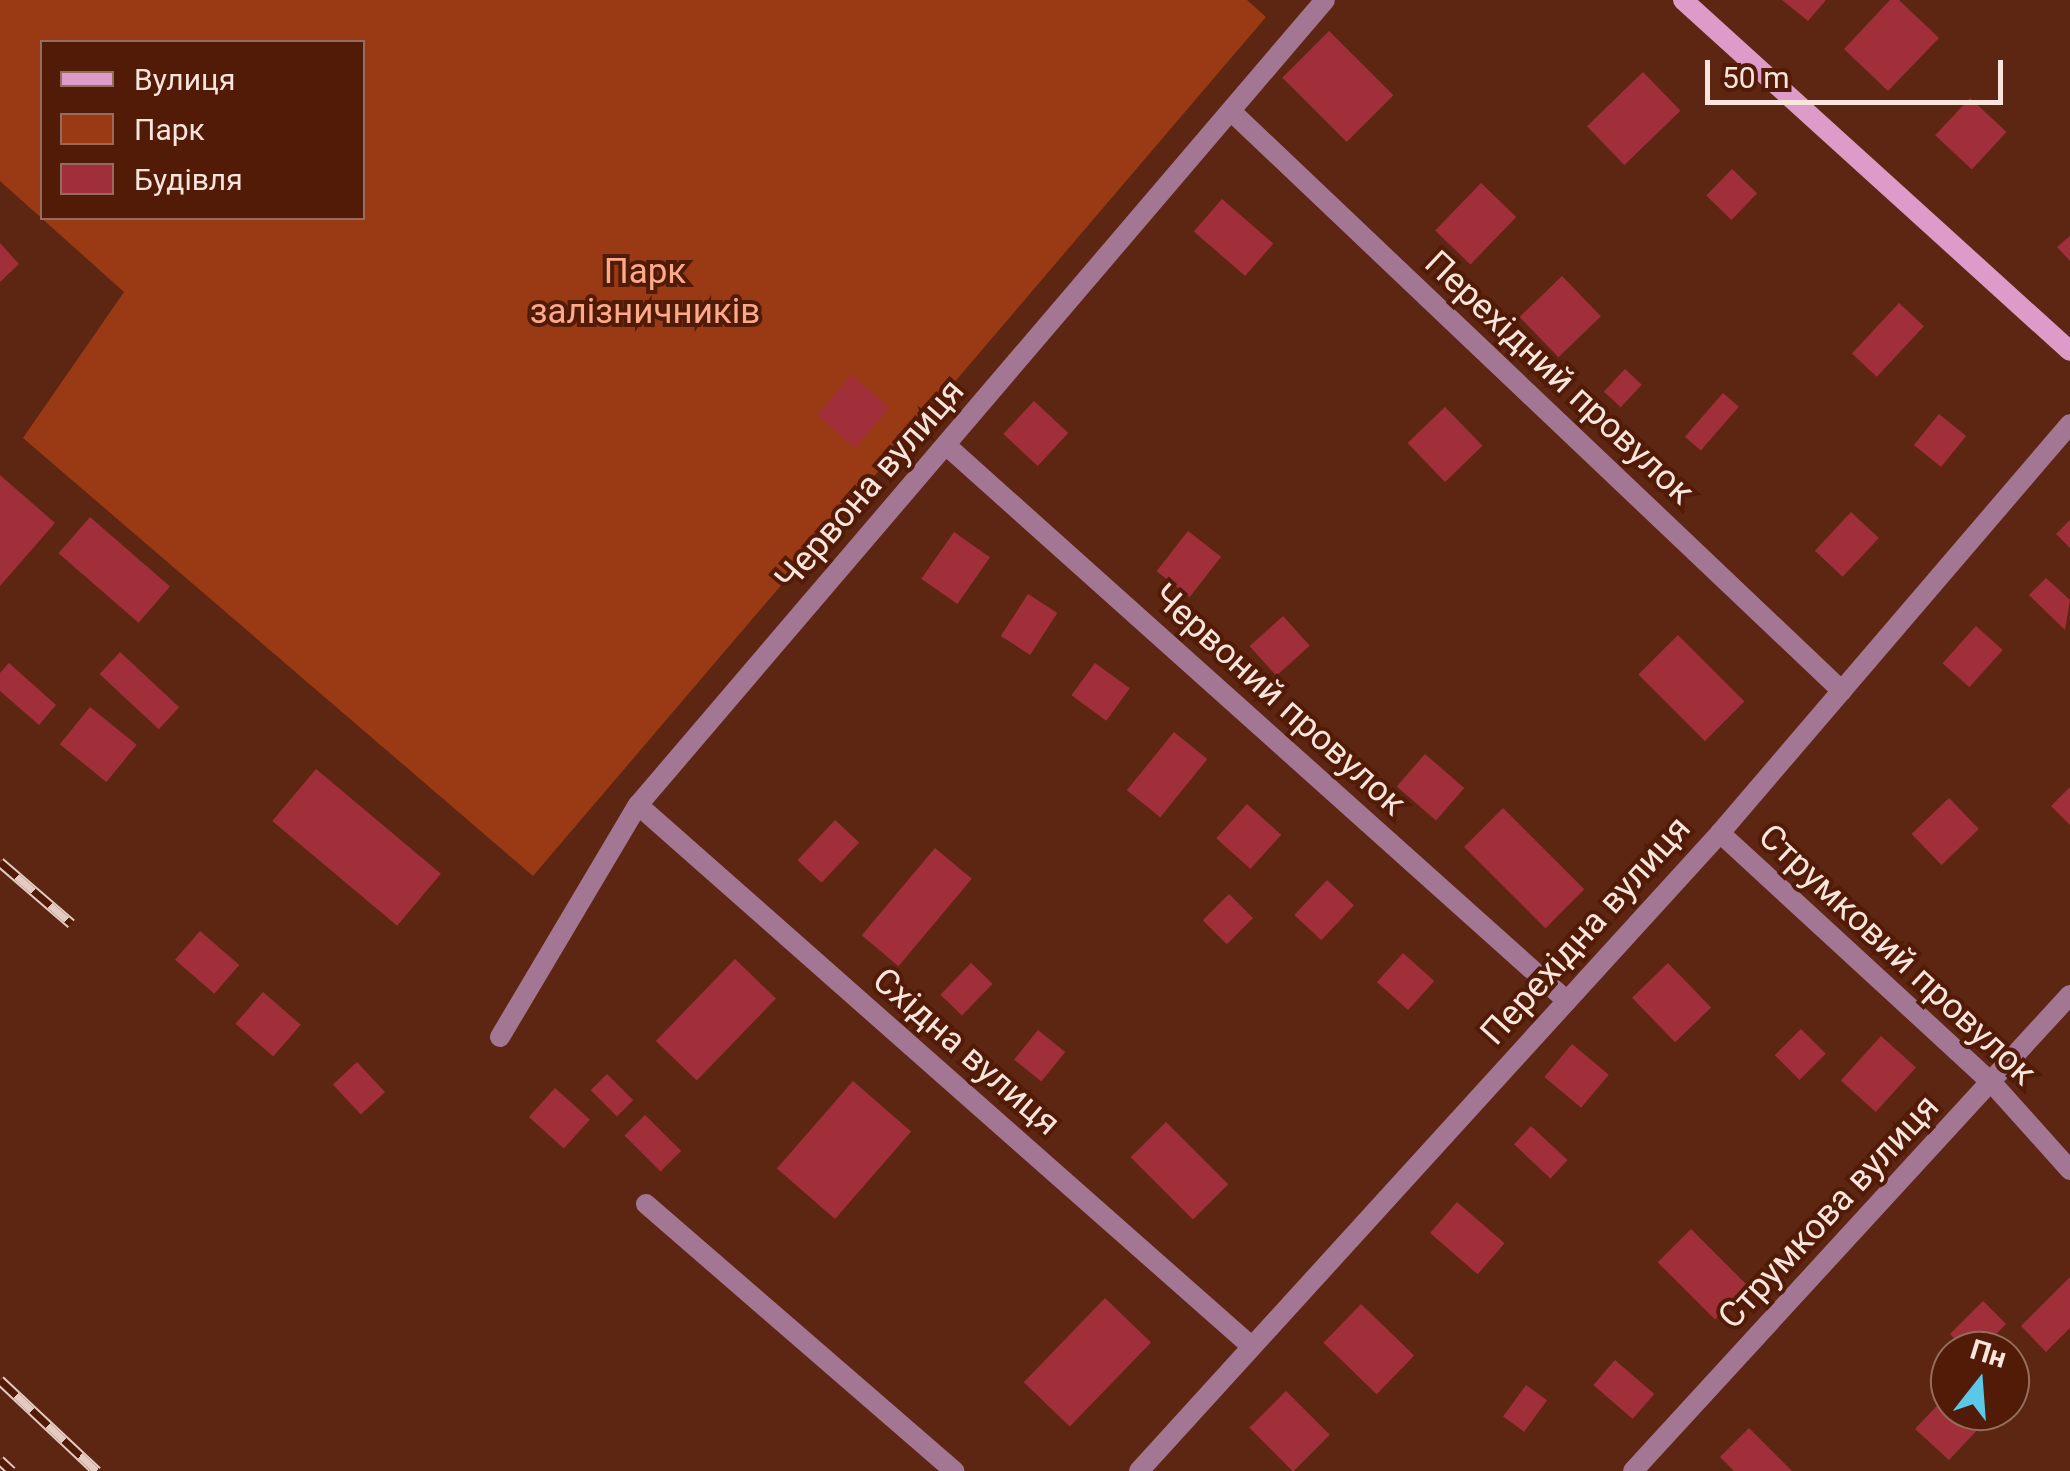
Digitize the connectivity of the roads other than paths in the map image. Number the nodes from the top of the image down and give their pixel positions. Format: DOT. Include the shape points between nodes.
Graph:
graph roads {
  1 [pos="1326,0"];
  2 [pos="1684,0"];
  3 [pos="1232,112"];
  4 [pos="2070,350"];
  5 [pos="2070,424"];
  6 [pos="946,446"];
  7 [pos="1842,691"];
  8 [pos="638,806"];
  9 [pos="1720,833"];
  10 [pos="2070,996"];
  11 [pos="1567,1001"];
  12 [pos="500,1038"];
  13 [pos="1992,1083"];
  14 [pos="2070,1170"];
  15 [pos="646,1204"];
  16 [pos="1251,1346"];
  17 [pos="954,1471"];
  18 [pos="1139,1471"];
  19 [pos="1633,1471"];
  1 -- 3 [label="street, Червона вулиця"];
  2 -- 4 [label="main road"];
  3 -- 6 [label="street, Червона вулиця"];
  3 -- 7 [label="street, Перехідний провулок"];
  5 -- 7 [label="street, Перехідна вулиця"];
  6 -- 8 [label="street, Червона вулиця"];
  6 -- 11 [label="street, Червоний провулок"];
  7 -- 9 [label="street, Перехідна вулиця"];
  8 -- 12 [label="street, Червона вулиця"];
  8 -- 16 [label="street, Східна вулиця"];
  9 -- 11 [label="street, Перехідна вулиця"];
  9 -- 13 [label="street, Струмковий провулок"];
  10 -- 13 [label="street, Струмкова вулиця"];
  11 -- 16 [label="street, Перехідна вулиця"];
  13 -- 14 [label="street, Струмковий провулок"];
  13 -- 19 [label="street, Струмкова вулиця"];
  15 -- 17 [label="street"];
  16 -- 18 [label="street, Перехідна вулиця"];
}
